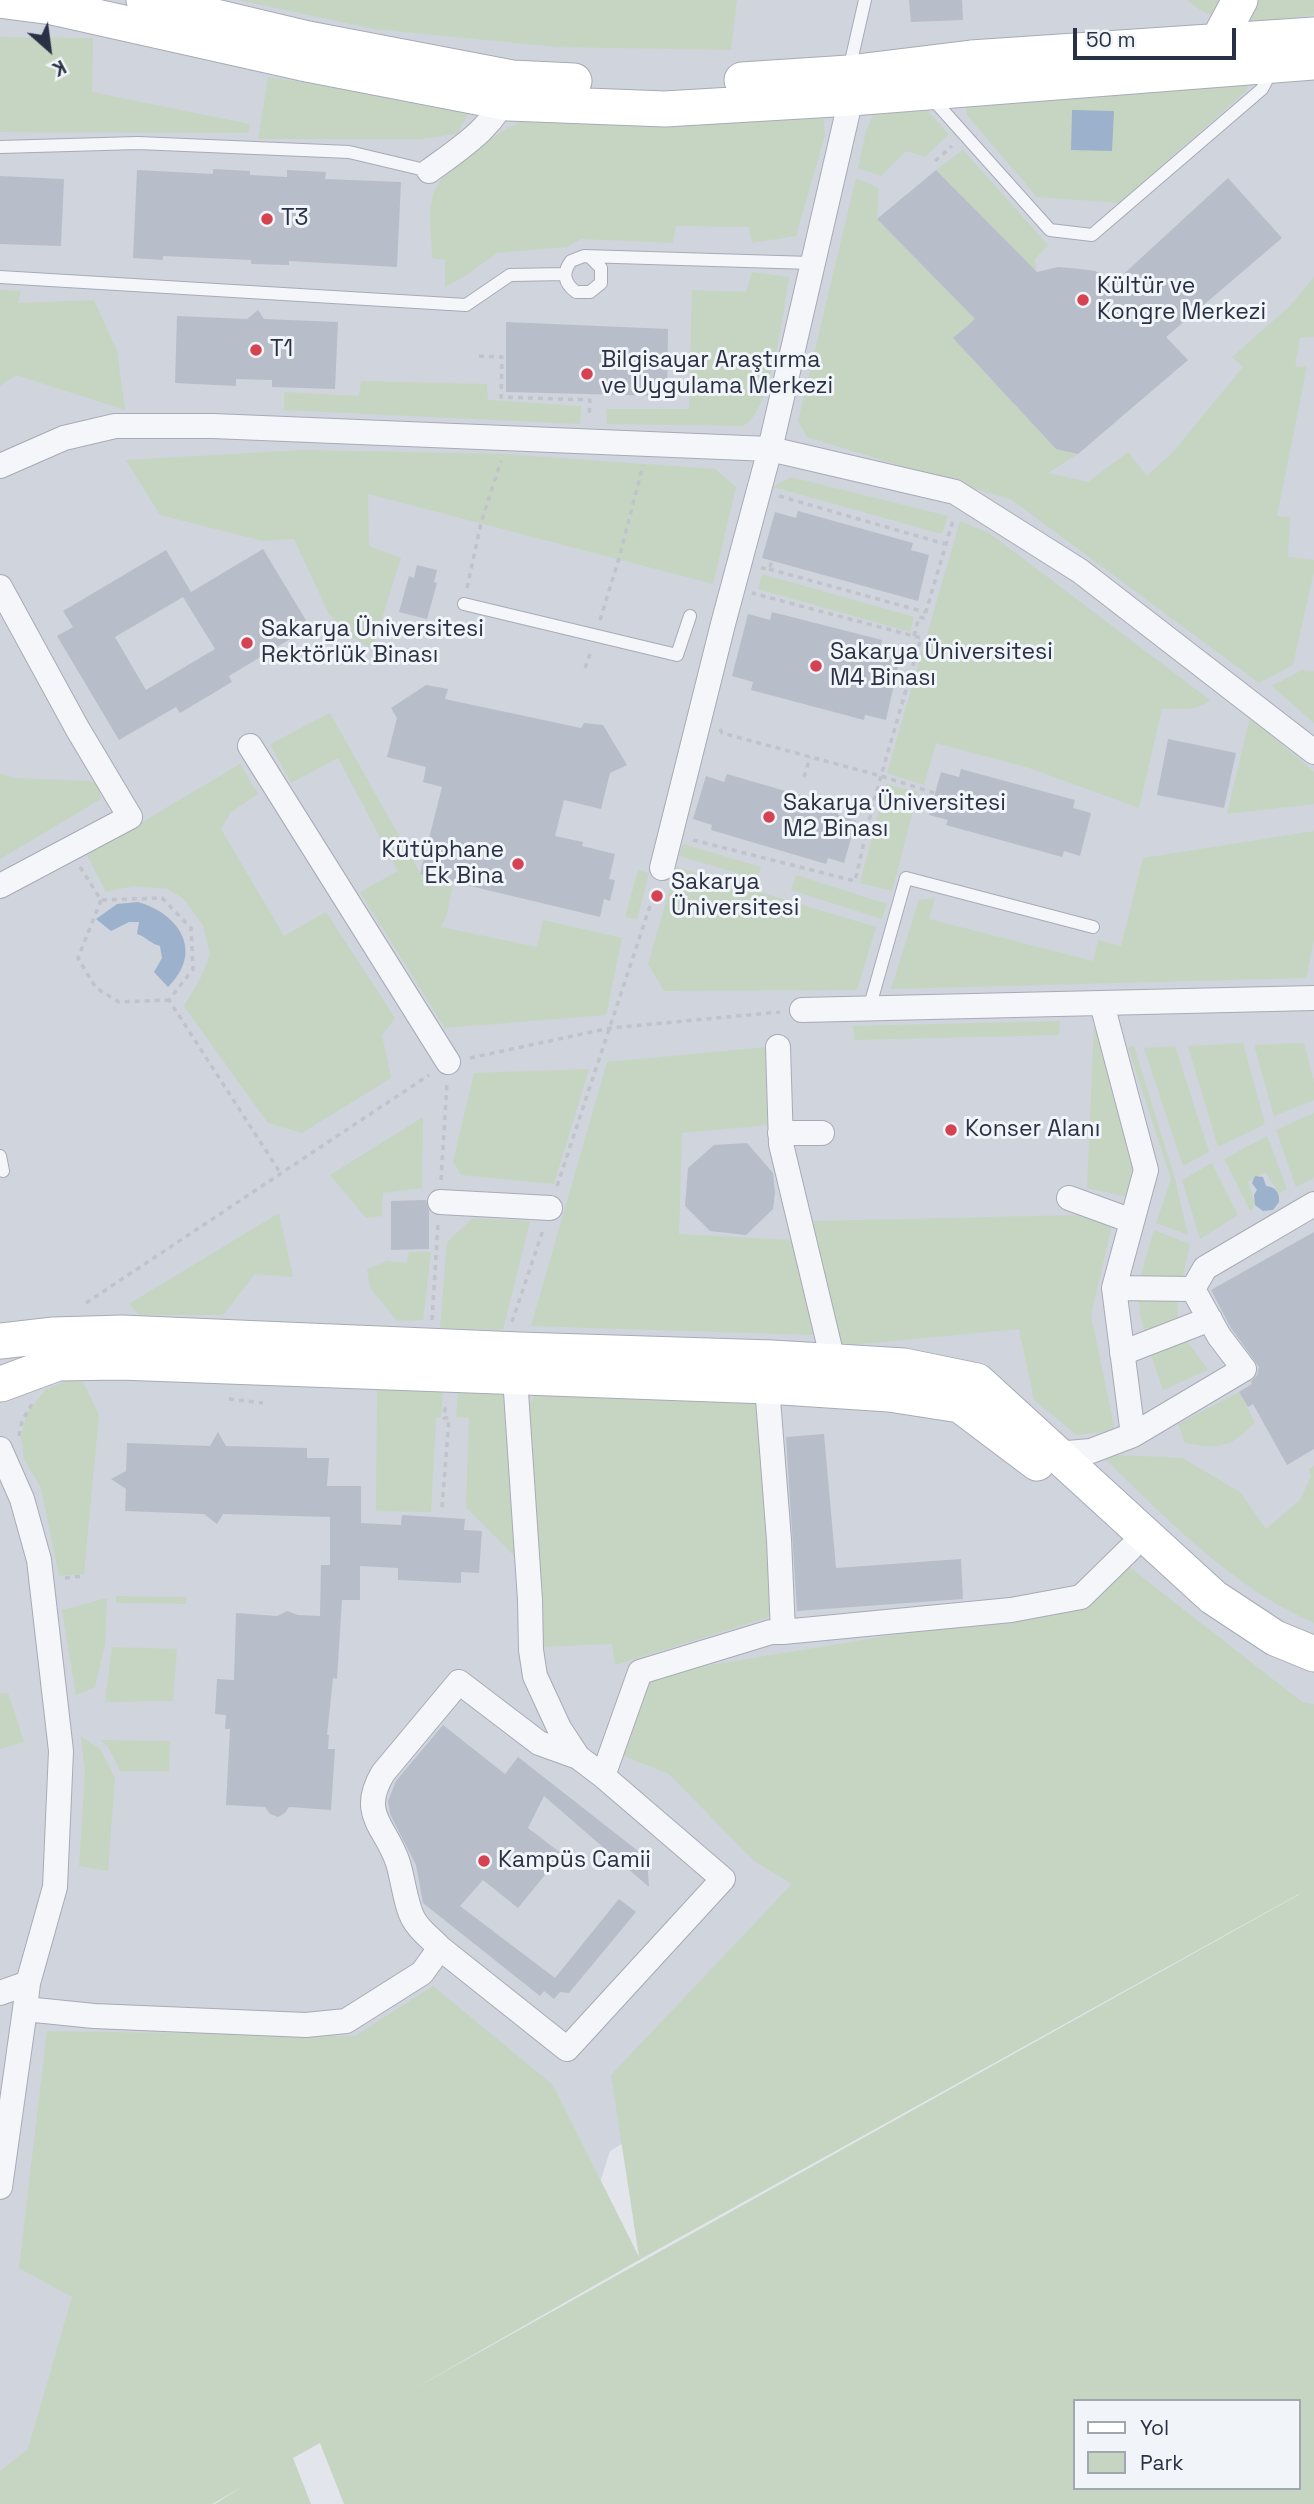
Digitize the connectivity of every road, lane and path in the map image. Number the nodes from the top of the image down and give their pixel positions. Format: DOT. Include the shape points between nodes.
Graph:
graph roads {
  1 [pos="0,0"];
  2 [pos="144,0"];
  3 [pos="865,0"];
  4 [pos="1240,0"];
  5 [pos="1314,35"];
  6 [pos="1218,41"];
  7 [pos="1273,51"];
  8 [pos="1314,62"];
  9 [pos="850,86"];
  10 [pos="508,90"];
  11 [pos="925,91"];
  12 [pos="958,141"];
  13 [pos="0,147"];
  14 [pos="935,161"];
  15 [pos="429,172"];
  16 [pos="592,258"];
  17 [pos="811,263"];
  18 [pos="565,274"];
  19 [pos="0,277"];
  20 [pos="479,356"];
  21 [pos="590,400"];
  22 [pos="770,449"];
  23 [pos="503,454"];
  24 [pos="643,465"];
  25 [pos="0,466"];
  26 [pos="776,495"];
  27 [pos="954,514"];
  28 [pos="945,544"];
  29 [pos="772,561"];
  30 [pos="759,568"];
  31 [pos="769,569"];
  32 [pos="0,587"];
  33 [pos="744,591"];
  34 [pos="464,604"];
  35 [pos="925,612"];
  36 [pos="690,616"];
  37 [pos="596,635"];
  38 [pos="914,636"];
  39 [pos="585,668"];
  40 [pos="706,715"];
  41 [pos="250,746"];
  42 [pos="1314,752"];
  43 [pos="810,757"];
  44 [pos="881,776"];
  45 [pos="804,777"];
  46 [pos="942,795"];
  47 [pos="681,836"];
  48 [pos="76,861"];
  49 [pos="662,868"];
  50 [pos="0,886"];
  51 [pos="101,900"];
  52 [pos="1093,927"];
  53 [pos="1314,998"];
  54 [pos="169,1000"];
  55 [pos="1102,1004"];
  56 [pos="869,1009"];
  57 [pos="802,1010"];
  58 [pos="610,1028"];
  59 [pos="778,1047"];
  60 [pos="448,1062"];
  61 [pos="780,1133"];
  62 [pos="822,1133"];
  63 [pos="0,1156"];
  64 [pos="3,1171"];
  65 [pos="281,1174"];
  66 [pos="1069,1198"];
  67 [pos="440,1202"];
  68 [pos="1314,1204"];
  69 [pos="550,1208"];
  70 [pos="1132,1221"];
  71 [pos="1114,1288"];
  72 [pos="1193,1289"];
  73 [pos="86,1303"];
  74 [pos="1210,1319"];
  75 [pos="512,1322"];
  76 [pos="0,1341"];
  77 [pos="431,1346"];
  78 [pos="1122,1353"];
  79 [pos="0,1361"];
  80 [pos="833,1361"];
  81 [pos="515,1377"];
  82 [pos="0,1385"];
  83 [pos="767,1386"];
  84 [pos="34,1399"];
  85 [pos="229,1399"];
  86 [pos="263,1403"];
  87 [pos="444,1418"];
  88 [pos="1133,1435"];
  89 [pos="9,1445"];
  90 [pos="1047,1459"];
  91 [pos="442,1507"];
  92 [pos="1130,1549"];
  93 [pos="84,1576"];
  94 [pos="56,1579"];
  95 [pos="783,1632"];
  96 [pos="1314,1654"];
  97 [pos="1314,1677"];
  98 [pos="578,1757"];
  99 [pos="603,1776"];
  100 [pos="440,1948"];
  101 [pos="28,1983"];
  102 [pos="0,1993"];
  103 [pos="25,2009"];
  104 [pos="0,2187"];
  1 -- 10 [label="street" via="52,7 302,63"];
  2 -- 10 [label="street"];
  3 -- 9 [label="lane"];
  4 -- 6 [label="street"];
  5 -- 7 [label="street"];
  6 -- 7 [label="street"];
  6 -- 9 [label="street" via="971,58"];
  7 -- 8 [label="street"];
  7 -- 11 [label="street"];
  7 -- 11 [label="lane" via="1262,89 1092,235 1050,230"];
  9 -- 10 [label="street" via="665,109"];
  9 -- 11 [label="street"];
  9 -- 17 [label="street"];
  10 -- 15 [label="street" via="479,133"];
  12 -- 14 [label="path"];
  13 -- 15 [label="lane" via="138,143 349,152"];
  16 -- 17 [label="lane"];
  16 -- 18 [label="lane" via="577,257"];
  16 -- 18 [label="lane" via="602,275 601,283 590,292 576,292"];
  17 -- 22 [label="street"];
  18 -- 19 [label="lane" via="510,275 466,305"];
  20 -- 21 [label="path" via="502,357 501,397"];
  22 -- 25 [label="street" via="115,426 64,438"];
  22 -- 40 [label="street"];
  22 -- 42 [label="street" via="955,492 1080,571"];
  23 -- 34 [label="path" via="481,523"];
  24 -- 37 [label="path"];
  26 -- 28 [label="path"];
  27 -- 28 [label="path"];
  28 -- 35 [label="path"];
  29 -- 31 [label="path"];
  30 -- 31 [label="path"];
  31 -- 35 [label="path"];
  32 -- 50 [label="street" via="130,817"];
  33 -- 38 [label="path"];
  34 -- 37 [label="lane"];
  35 -- 38 [label="path"];
  36 -- 37 [label="lane" via="677,655"];
  37 -- 39 [label="path"];
  38 -- 44 [label="path" via="921,638"];
  40 -- 43 [label="path" via="722,733"];
  40 -- 49 [label="street"];
  41 -- 60 [label="street"];
  43 -- 44 [label="path"];
  43 -- 45 [label="path"];
  44 -- 46 [label="path"];
  44 -- 47 [label="path" via="855,881"];
  48 -- 51 [label="path"];
  49 -- 58 [label="path"];
  51 -- 54 [label="path" via="78,958 96,988 119,1002"];
  51 -- 54 [label="path" via="162,898 191,928 193,969"];
  52 -- 56 [label="lane" via="906,878"];
  53 -- 55 [label="street"];
  54 -- 65 [label="path"];
  55 -- 56 [label="street"];
  55 -- 70 [label="street" via="1146,1170"];
  56 -- 57 [label="street"];
  57 -- 58 [label="path"];
  58 -- 60 [label="path"];
  58 -- 69 [label="path"];
  59 -- 61 [label="street"];
  60 -- 65 [label="path"];
  60 -- 67 [label="path"];
  61 -- 62 [label="street"];
  61 -- 80 [label="street"];
  63 -- 64 [label="lane"];
  65 -- 73 [label="path"];
  66 -- 70 [label="street"];
  67 -- 69 [label="street"];
  67 -- 77 [label="path"];
  68 -- 72 [label="street" via="1205,1268"];
  69 -- 75 [label="path"];
  70 -- 71 [label="street"];
  71 -- 72 [label="street"];
  71 -- 78 [label="street"];
  72 -- 74 [label="street"];
  74 -- 78 [label="street"];
  74 -- 88 [label="street" via="1244,1369"];
  76 -- 77 [label="street" via="122,1333"];
  77 -- 80 [label="street"];
  78 -- 88 [label="street"];
  79 -- 82 [label="street"];
  80 -- 90 [label="street" via="904,1366 977,1381"];
  81 -- 82 [label="street" via="120,1362 58,1363"];
  81 -- 83 [label="street"];
  81 -- 98 [label="street" via="535,1676"];
  83 -- 90 [label="street" via="889,1394 960,1405"];
  83 -- 95 [label="street"];
  84 -- 89 [label="path"];
  85 -- 86 [label="path"];
  87 -- 91 [label="path" via="449,1418"];
  88 -- 90 [label="street" via="1091,1451"];
  89 -- 101 [label="street" via="39,1560 61,1751 55,1887"];
  90 -- 92 [label="street"];
  90 -- 96 [label="street" via="1213,1597 1275,1638"];
  92 -- 95 [label="street" via="1081,1597 1011,1610"];
  92 -- 97 [label="street" via="1200,1613 1265,1656"];
  93 -- 94 [label="path"];
  95 -- 99 [label="street" via="640,1672"];
  98 -- 99 [label="street"];
  98 -- 100 [label="street" via="539,1743 459,1682 383,1773 374,1788 377,1823 397,1859 413,1920"];
  99 -- 100 [label="street" via="723,1879 567,2049"];
  100 -- 103 [label="street" via="422,1973 346,2021 306,2025"];
  101 -- 102 [label="street"];
  101 -- 103 [label="street"];
  103 -- 104 [label="street"];
}
